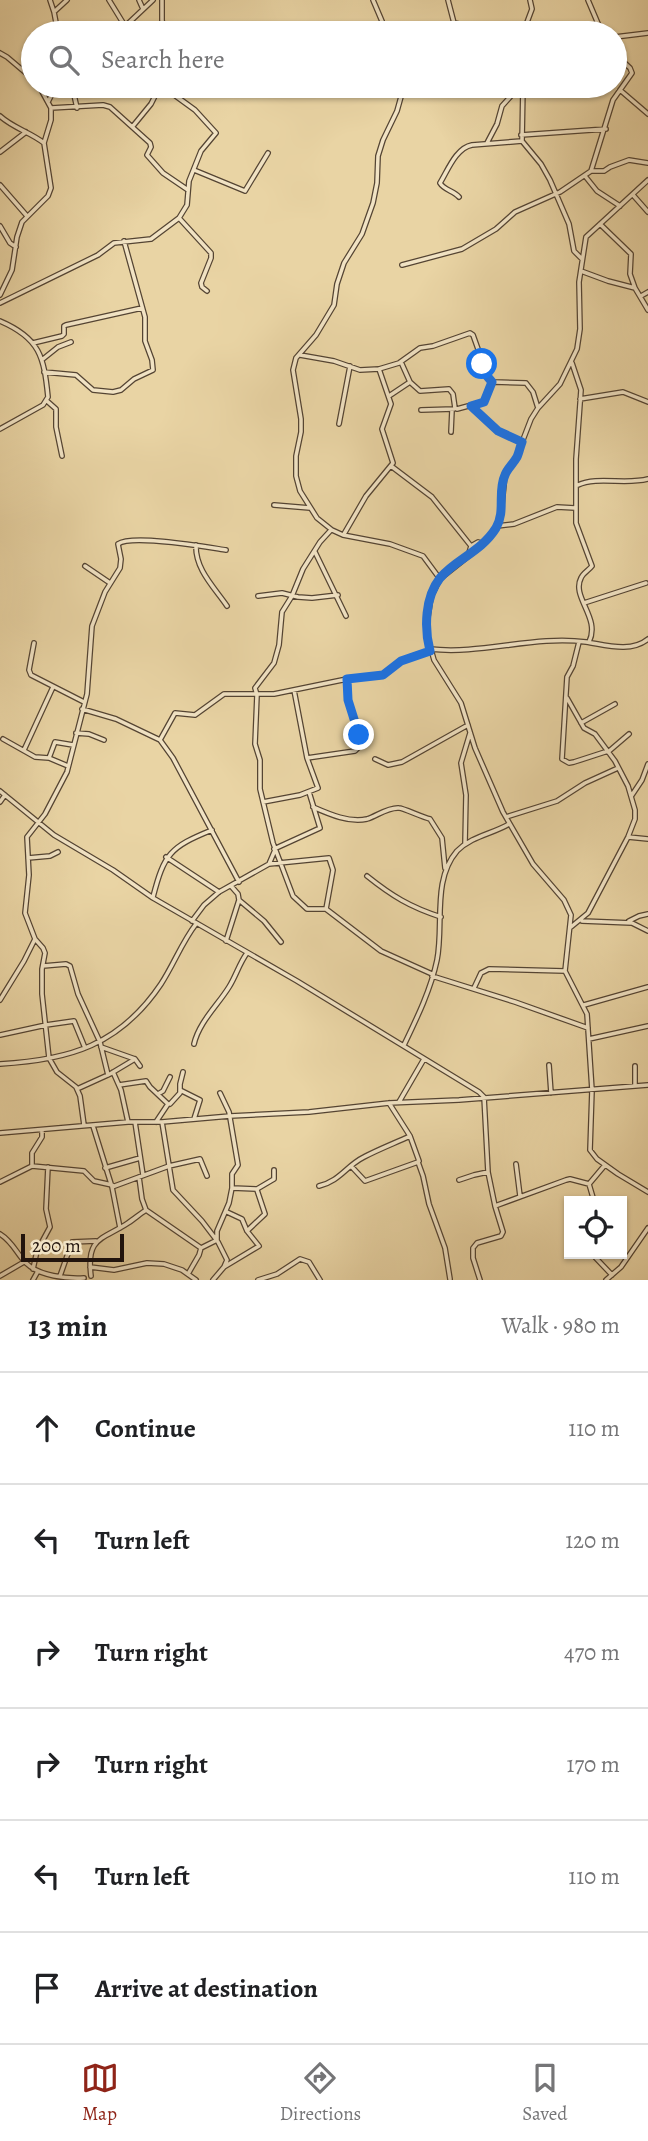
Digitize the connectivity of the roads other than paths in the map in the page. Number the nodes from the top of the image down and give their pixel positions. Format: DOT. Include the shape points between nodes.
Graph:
graph roads {
  1 [pos="50,0"];
  2 [pos="67,0"];
  3 [pos="109,0"];
  4 [pos="139,0"];
  5 [pos="153,0"];
  6 [pos="162,0"];
  7 [pos="373,0"];
  8 [pos="447,0"];
  9 [pos="530,0"];
  10 [pos="588,0"];
  11 [pos="143,9"];
  12 [pos="54,12"];
  13 [pos="56,21"];
  14 [pos="122,21"];
  15 [pos="130,21"];
  16 [pos="162,21"];
  17 [pos="382,21"];
  18 [pos="453,21"];
  19 [pos="527,21"];
  20 [pos="597,21"];
  21 [pos="648,33"];
  22 [pos="627,36"];
  23 [pos="0,53"];
  24 [pos="627,67"];
  25 [pos="21,68"];
  26 [pos="627,81"];
  27 [pos="627,96"];
  28 [pos="46,98"];
  29 [pos="50,98"];
  30 [pos="75,98"];
  31 [pos="154,98"];
  32 [pos="178,98"];
  33 [pos="401,98"];
  34 [pos="510,98"];
  35 [pos="522,98"];
  36 [pos="614,98"];
  37 [pos="48,102"];
  38 [pos="51,108"];
  39 [pos="77,108"];
  40 [pos="648,114"];
  41 [pos="0,116"];
  42 [pos="133,127"];
  43 [pos="606,129"];
  44 [pos="26,132"];
  45 [pos="522,138"];
  46 [pos="44,143"];
  47 [pos="487,143"];
  48 [pos="0,152"];
  49 [pos="268,153"];
  50 [pos="648,163"];
  51 [pos="194,170"];
  52 [pos="591,171"];
  53 [pos="585,176"];
  54 [pos="648,180"];
  55 [pos="0,185"];
  56 [pos="188,190"];
  57 [pos="556,194"];
  58 [pos="633,195"];
  59 [pos="460,197"];
  60 [pos="620,206"];
  61 [pos="648,212"];
  62 [pos="27,216"];
  63 [pos="179,218"];
  64 [pos="600,224"];
  65 [pos="0,226"];
  66 [pos="4,233"];
  67 [pos="17,237"];
  68 [pos="124,241"];
  69 [pos="16,247"];
  70 [pos="582,260"];
  71 [pos="402,265"];
  72 [pos="581,271"];
  73 [pos="635,288"];
  74 [pos="207,291"];
  75 [pos="648,292"];
  76 [pos="0,295"];
  77 [pos="641,296"];
  78 [pos="0,303"];
  79 [pos="142,308"];
  80 [pos="648,310"];
  81 [pos="0,321"];
  82 [pos="71,342"];
  83 [pos="33,343"];
  84 [pos="299,355"];
  85 [pos="43,359"];
  86 [pos="401,361"];
  87 [pos="572,361"];
  88 [pos="350,366"];
  89 [pos="379,369"];
  90 [pos="44,372"];
  91 [pos="410,382"];
  92 [pos="492,382"];
  93 [pos="388,396"];
  94 [pos="580,399"];
  95 [pos="47,401"];
  96 [pos="648,402"];
  97 [pos="471,406"];
  98 [pos="538,408"];
  99 [pos="454,409"];
  100 [pos="421,410"];
  101 [pos="339,424"];
  102 [pos="0,429"];
  103 [pos="451,432"];
  104 [pos="522,442"];
  105 [pos="62,456"];
  106 [pos="391,466"];
  107 [pos="648,479"];
  108 [pos="577,486"];
  109 [pos="274,505"];
  110 [pos="312,508"];
  111 [pos="576,508"];
  112 [pos="497,526"];
  113 [pos="332,530"];
  114 [pos="343,535"];
  115 [pos="484,544"];
  116 [pos="196,545"];
  117 [pos="471,546"];
  118 [pos="226,550"];
  119 [pos="314,551"];
  120 [pos="468,556"];
  121 [pos="85,566"];
  122 [pos="440,579"];
  123 [pos="110,583"];
  124 [pos="646,583"];
  125 [pos="338,595"];
  126 [pos="258,596"];
  127 [pos="292,596"];
  128 [pos="584,603"];
  129 [pos="228,606"];
  130 [pos="346,615"];
  131 [pos="648,639"];
  132 [pos="580,641"];
  133 [pos="589,642"];
  134 [pos="34,643"];
  135 [pos="430,650"];
  136 [pos="347,679"];
  137 [pos="53,687"];
  138 [pos="294,690"];
  139 [pos="257,695"];
  140 [pos="567,698"];
  141 [pos="84,702"];
  142 [pos="615,704"];
  143 [pos="82,709"];
  144 [pos="581,723"];
  145 [pos="468,725"];
  146 [pos="470,732"];
  147 [pos="76,733"];
  148 [pos="629,734"];
  149 [pos="3,739"];
  150 [pos="104,740"];
  151 [pos="160,740"];
  152 [pos="73,745"];
  153 [pos="24,750"];
  154 [pos="608,752"];
  155 [pos="49,758"];
  156 [pos="307,758"];
  157 [pos="375,759"];
  158 [pos="68,766"];
  159 [pos="648,766"];
  160 [pos="618,768"];
  161 [pos="0,791"];
  162 [pos="309,792"];
  163 [pos="5,795"];
  164 [pos="632,795"];
  165 [pos="0,802"];
  166 [pos="263,802"];
  167 [pos="313,807"];
  168 [pos="506,817"];
  169 [pos="37,822"];
  170 [pos="509,824"];
  171 [pos="212,830"];
  172 [pos="628,837"];
  173 [pos="648,839"];
  174 [pos="465,844"];
  175 [pos="275,850"];
  176 [pos="58,852"];
  177 [pos="166,857"];
  178 [pos="28,858"];
  179 [pos="279,862"];
  180 [pos="269,864"];
  181 [pos="446,870"];
  182 [pos="367,876"];
  183 [pos="239,882"];
  184 [pos="231,886"];
  185 [pos="219,892"];
  186 [pos="153,898"];
  187 [pos="239,900"];
  188 [pos="326,909"];
  189 [pos="648,914"];
  190 [pos="440,917"];
  191 [pos="580,921"];
  192 [pos="194,922"];
  193 [pos="628,922"];
  194 [pos="571,927"];
  195 [pos="648,931"];
  196 [pos="35,939"];
  197 [pos="226,941"];
  198 [pos="281,942"];
  199 [pos="247,953"];
  200 [pos="43,966"];
  201 [pos="565,971"];
  202 [pos="432,975"];
  203 [pos="648,987"];
  204 [pos="473,989"];
  205 [pos="0,1000"];
  206 [pos="584,1005"];
  207 [pos="46,1024"];
  208 [pos="648,1027"];
  209 [pos="588,1028"];
  210 [pos="0,1035"];
  211 [pos="589,1039"];
  212 [pos="194,1044"];
  213 [pos="101,1045"];
  214 [pos="404,1045"];
  215 [pos="85,1048"];
  216 [pos="49,1058"];
  217 [pos="135,1059"];
  218 [pos="424,1059"];
  219 [pos="0,1064"];
  220 [pos="549,1065"];
  221 [pos="140,1066"];
  222 [pos="635,1066"];
  223 [pos="183,1072"];
  224 [pos="111,1074"];
  225 [pos="170,1077"];
  226 [pos="119,1085"];
  227 [pos="648,1085"];
  228 [pos="635,1086"];
  229 [pos="77,1089"];
  230 [pos="180,1090"];
  231 [pos="592,1090"];
  232 [pos="220,1093"];
  233 [pos="551,1093"];
  234 [pos="158,1094"];
  235 [pos="484,1097"];
  236 [pos="399,1102"];
  237 [pos="388,1103"];
  238 [pos="168,1106"];
  239 [pos="230,1116"];
  240 [pos="194,1119"];
  241 [pos="128,1122"];
  242 [pos="135,1122"];
  243 [pos="156,1122"];
  244 [pos="162,1122"];
  245 [pos="84,1125"];
  246 [pos="93,1126"];
  247 [pos="43,1130"];
  248 [pos="0,1133"];
  249 [pos="410,1136"];
  250 [pos="140,1158"];
  251 [pos="419,1163"];
  252 [pos="516,1164"];
  253 [pos="605,1165"];
  254 [pos="169,1166"];
  255 [pos="351,1166"];
  256 [pos="32,1167"];
  257 [pos="48,1167"];
  258 [pos="105,1168"];
  259 [pos="274,1170"];
  260 [pos="488,1172"];
  261 [pos="141,1176"];
  262 [pos="207,1177"];
  263 [pos="459,1180"];
  264 [pos="0,1182"];
  265 [pos="589,1184"];
  266 [pos="112,1186"];
  267 [pos="319,1186"];
  268 [pos="232,1188"];
  269 [pos="257,1189"];
  270 [pos="648,1192"];
  271 [pos="520,1196"];
  272 [pos="593,1196"];
  273 [pos="495,1206"];
  274 [pos="146,1210"];
  275 [pos="226,1212"];
  276 [pos="120,1228"];
  277 [pos="648,1228"];
  278 [pos="247,1231"];
  279 [pos="0,1234"];
  280 [pos="217,1240"];
  281 [pos="97,1241"];
  282 [pos="201,1248"];
  283 [pos="598,1259"];
  284 [pos="24,1262"];
  285 [pos="90,1267"];
  286 [pos="224,1267"];
  287 [pos="36,1270"];
  288 [pos="188,1274"];
  289 [pos="612,1275"];
  290 [pos="0,1276"];
  291 [pos="60,1276"];
  292 [pos="91,1276"];
  293 [pos="84,1278"];
  294 [pos="450,1279"];
  295 [pos="32,1280"];
  296 [pos="196,1280"];
  297 [pos="213,1280"];
  298 [pos="258,1280"];
  299 [pos="320,1280"];
  300 [pos="480,1280"];
  301 [pos="606,1280"];
  1 -- 12 [label="street"];
  2 -- 12 [label="street"];
  3 -- 14 [label="street"];
  4 -- 11 [label="street"];
  5 -- 11 [label="street"];
  6 -- 16 [label="street"];
  7 -- 17 [label="street"];
  8 -- 18 [label="street"];
  9 -- 19 [label="street"];
  10 -- 20 [label="street"];
  11 -- 15 [label="street"];
  12 -- 13 [label="street"];
  21 -- 22 [label="street"];
  23 -- 25 [label="street"];
  24 -- 26 [label="street" via="632,72"];
  27 -- 40 [label="street"];
  28 -- 37 [label="street"];
  29 -- 37 [label="street"];
  30 -- 39 [label="street"];
  31 -- 42 [label="street"];
  32 -- 51 [label="street" via="216,135 201,151"];
  33 -- 84 [label="street" via="378,156 376,192 365,226 344,263 331,313"];
  34 -- 47 [label="street" via="502,106"];
  35 -- 45 [label="street"];
  36 -- 43 [label="street"];
  37 -- 38 [label="street"];
  38 -- 39 [label="street"];
  38 -- 46 [label="street"];
  39 -- 42 [label="street" via="107,105"];
  41 -- 44 [label="street"];
  42 -- 56 [label="street" via="150,143 147,153 163,173"];
  43 -- 45 [label="street"];
  43 -- 52 [label="street"];
  44 -- 46 [label="street"];
  44 -- 48 [label="street"];
  45 -- 47 [label="street"];
  45 -- 57 [label="street"];
  46 -- 62 [label="street" via="51,188"];
  47 -- 59 [label="street" via="460,150 441,182"];
  49 -- 51 [label="street" via="245,191"];
  50 -- 52 [label="street" via="629,160 604,171"];
  51 -- 56 [label="street"];
  52 -- 53 [label="street"];
  53 -- 57 [label="street"];
  53 -- 60 [label="street" via="597,191"];
  54 -- 58 [label="street"];
  55 -- 62 [label="street"];
  56 -- 63 [label="street" via="187,205"];
  57 -- 70 [label="street" via="574,251"];
  57 -- 71 [label="street" via="515,212 462,249"];
  58 -- 60 [label="street"];
  58 -- 61 [label="street"];
  60 -- 64 [label="street"];
  62 -- 67 [label="street"];
  63 -- 68 [label="street" via="151,239"];
  63 -- 74 [label="street" via="211,253 201,283"];
  64 -- 70 [label="street" via="586,237"];
  64 -- 73 [label="street" via="631,254"];
  65 -- 66 [label="street"];
  66 -- 67 [label="street"];
  66 -- 69 [label="street"];
  67 -- 69 [label="street"];
  68 -- 78 [label="street"];
  68 -- 79 [label="street"];
  69 -- 76 [label="street"];
  70 -- 72 [label="street"];
  72 -- 73 [label="street"];
  72 -- 87 [label="street" via="579,338"];
  73 -- 77 [label="street"];
  75 -- 77 [label="street"];
  77 -- 80 [label="street"];
  79 -- 83 [label="street" via="66,325 62,336"];
  79 -- 90 [label="street" via="151,371 113,392 93,390 76,375"];
  81 -- 83 [label="street"];
  82 -- 85 [label="street"];
  83 -- 85 [label="street"];
  84 -- 88 [label="street"];
  84 -- 110 [label="street" via="293,370 301,419 296,476"];
  85 -- 90 [label="street"];
  86 -- 89 [label="street"];
  86 -- 91 [label="street"];
  86 -- 92 [label="street" via="420,348 470,332"];
  87 -- 94 [label="street"];
  87 -- 98 [label="street" via="560,384"];
  88 -- 89 [label="street"];
  88 -- 101 [label="street"];
  89 -- 93 [label="street"];
  90 -- 95 [label="street"];
  91 -- 93 [label="street"];
  91 -- 99 [label="street" via="420,391 449,389"];
  92 -- 97 [label="street" via="484,402"];
  92 -- 98 [label="street" via="526,383"];
  93 -- 106 [label="street" via="391,407 382,429 393,458"];
  94 -- 96 [label="street" via="623,392"];
  94 -- 108 [label="street"];
  95 -- 102 [label="street"];
  95 -- 105 [label="street" via="56,409"];
  97 -- 99 [label="street"];
  97 -- 104 [label="street" via="498,431"];
  98 -- 104 [label="street"];
  99 -- 100 [label="street"];
  99 -- 103 [label="street"];
  104 -- 112 [label="street" via="505,475"];
  106 -- 114 [label="street"];
  106 -- 117 [label="street" via="432,497"];
  107 -- 108 [label="street"];
  108 -- 111 [label="street"];
  109 -- 110 [label="street"];
  110 -- 113 [label="street"];
  111 -- 112 [label="street" via="557,508"];
  111 -- 128 [label="street" via="576,528 592,566 579,584"];
  112 -- 115 [label="street"];
  113 -- 114 [label="street"];
  113 -- 119 [label="street"];
  114 -- 122 [label="street" via="423,556"];
  115 -- 117 [label="street"];
  115 -- 120 [label="street"];
  116 -- 118 [label="street"];
  116 -- 123 [label="street" via="121,541 121,563"];
  116 -- 129 [label="street" via="201,570"];
  117 -- 120 [label="street"];
  119 -- 125 [label="street"];
  119 -- 127 [label="street"];
  120 -- 122 [label="street"];
  121 -- 123 [label="street"];
  122 -- 135 [label="street" via="428,609"];
  123 -- 141 [label="street" via="92,626"];
  124 -- 128 [label="street"];
  125 -- 127 [label="street"];
  125 -- 130 [label="street"];
  126 -- 127 [label="street"];
  127 -- 139 [label="street" via="280,619 274,663 256,686"];
  128 -- 133 [label="street" via="593,630"];
  131 -- 133 [label="street" via="633,647"];
  132 -- 133 [label="street"];
  132 -- 135 [label="street"];
  132 -- 140 [label="street" via="567,677"];
  134 -- 137 [label="street" via="30,673"];
  135 -- 136 [label="street" via="401,661 383,675"];
  135 -- 145 [label="street"];
  136 -- 138 [label="street"];
  136 -- 156 [label="street" via="359,747"];
  137 -- 141 [label="street"];
  137 -- 153 [label="street"];
  138 -- 139 [label="street"];
  138 -- 156 [label="street"];
  139 -- 151 [label="street" via="224,694 198,713 175,713"];
  139 -- 166 [label="street" via="255,744"];
  140 -- 144 [label="street"];
  140 -- 154 [label="street" via="563,761"];
  141 -- 143 [label="street"];
  142 -- 144 [label="street"];
  143 -- 147 [label="street"];
  143 -- 151 [label="street"];
  144 -- 154 [label="street"];
  145 -- 146 [label="street"];
  145 -- 157 [label="street" via="397,764 384,765"];
  146 -- 168 [label="street"];
  146 -- 174 [label="street" via="461,764"];
  147 -- 150 [label="street"];
  147 -- 152 [label="street"];
  148 -- 154 [label="street"];
  149 -- 153 [label="street"];
  151 -- 171 [label="street"];
  152 -- 155 [label="street" via="55,742"];
  152 -- 158 [label="street"];
  153 -- 155 [label="street"];
  154 -- 160 [label="street"];
  155 -- 158 [label="street"];
  156 -- 162 [label="street" via="318,788"];
  158 -- 169 [label="street"];
  159 -- 164 [label="street"];
  160 -- 164 [label="street"];
  160 -- 168 [label="street" via="557,801"];
  161 -- 163 [label="street"];
  162 -- 166 [label="street"];
  162 -- 167 [label="street"];
  163 -- 165 [label="street"];
  163 -- 169 [label="street"];
  164 -- 172 [label="street" via="635,813"];
  166 -- 175 [label="street"];
  167 -- 175 [label="street" via="319,828"];
  167 -- 181 [label="street" via="357,820 392,808 430,819 442,838"];
  168 -- 170 [label="street"];
  169 -- 178 [label="street" via="27,837"];
  169 -- 186 [label="street"];
  170 -- 174 [label="street"];
  170 -- 194 [label="street" via="533,864 569,908"];
  171 -- 177 [label="street" via="184,842"];
  171 -- 183 [label="street"];
  172 -- 173 [label="street"];
  172 -- 191 [label="street"];
  174 -- 181 [label="street"];
  175 -- 179 [label="street"];
  175 -- 180 [label="street"];
  176 -- 178 [label="street"];
  177 -- 185 [label="street"];
  177 -- 186 [label="street"];
  178 -- 196 [label="street" via="25,913"];
  179 -- 180 [label="street"];
  179 -- 188 [label="street" via="296,901 307,909"];
  179 -- 188 [label="street" via="331,859"];
  180 -- 183 [label="street"];
  181 -- 190 [label="street"];
  182 -- 190 [label="street" via="399,901"];
  183 -- 184 [label="street"];
  184 -- 185 [label="street"];
  184 -- 187 [label="street"];
  185 -- 192 [label="street"];
  186 -- 192 [label="street"];
  187 -- 197 [label="street"];
  187 -- 198 [label="street"];
  188 -- 202 [label="street" via="381,951"];
  189 -- 193 [label="street"];
  190 -- 202 [label="street" via="439,950"];
  191 -- 193 [label="street"];
  191 -- 194 [label="street"];
  192 -- 197 [label="street"];
  192 -- 213 [label="street" via="150,999"];
  193 -- 195 [label="street"];
  194 -- 201 [label="street"];
  196 -- 200 [label="street" via="45,953"];
  196 -- 205 [label="street"];
  197 -- 199 [label="street"];
  199 -- 212 [label="street"];
  199 -- 214 [label="street"];
  200 -- 207 [label="street"];
  200 -- 213 [label="street" via="70,966"];
  201 -- 204 [label="street" via="489,969 481,973"];
  201 -- 206 [label="street"];
  202 -- 204 [label="street"];
  202 -- 214 [label="street"];
  203 -- 206 [label="street"];
  204 -- 209 [label="street"];
  206 -- 209 [label="street"];
  207 -- 210 [label="street"];
  207 -- 215 [label="street" via="74,1021"];
  207 -- 216 [label="street"];
  208 -- 211 [label="street"];
  209 -- 211 [label="street"];
  211 -- 231 [label="street"];
  213 -- 215 [label="street"];
  213 -- 217 [label="street"];
  213 -- 224 [label="street"];
  214 -- 218 [label="street"];
  215 -- 216 [label="street"];
  216 -- 219 [label="street"];
  216 -- 229 [label="street"];
  217 -- 221 [label="street"];
  217 -- 224 [label="street"];
  218 -- 235 [label="street"];
  218 -- 236 [label="street"];
  220 -- 233 [label="street"];
  222 -- 228 [label="street"];
  223 -- 230 [label="street"];
  224 -- 226 [label="street"];
  224 -- 229 [label="street"];
  225 -- 234 [label="street"];
  226 -- 234 [label="street" via="146,1081"];
  226 -- 241 [label="street"];
  227 -- 228 [label="street"];
  228 -- 231 [label="street"];
  229 -- 245 [label="street"];
  230 -- 238 [label="street"];
  230 -- 240 [label="street" via="200,1101"];
  231 -- 233 [label="street"];
  231 -- 253 [label="street" via="590,1150"];
  232 -- 239 [label="street"];
  233 -- 235 [label="street"];
  234 -- 238 [label="street"];
  235 -- 236 [label="street"];
  235 -- 260 [label="street"];
  236 -- 237 [label="street"];
  237 -- 239 [label="street"];
  237 -- 249 [label="street"];
  238 -- 243 [label="street"];
  239 -- 240 [label="street"];
  239 -- 268 [label="street" via="238,1163"];
  240 -- 244 [label="street"];
  241 -- 242 [label="street"];
  241 -- 246 [label="street"];
  242 -- 243 [label="street"];
  242 -- 250 [label="street"];
  243 -- 244 [label="street"];
  244 -- 254 [label="street"];
  245 -- 246 [label="street"];
  245 -- 247 [label="street"];
  246 -- 258 [label="street"];
  247 -- 248 [label="street"];
  247 -- 256 [label="street" via="33,1151"];
  249 -- 251 [label="street"];
  249 -- 255 [label="street"];
  250 -- 258 [label="street"];
  250 -- 261 [label="street"];
  251 -- 255 [label="street" via="365,1181"];
  251 -- 294 [label="street"];
  252 -- 271 [label="street"];
  253 -- 265 [label="street"];
  253 -- 270 [label="street"];
  254 -- 261 [label="street"];
  254 -- 262 [label="street" via="200,1159"];
  254 -- 280 [label="street" via="173,1190"];
  255 -- 267 [label="street" via="334,1181"];
  256 -- 257 [label="street"];
  256 -- 264 [label="street"];
  257 -- 266 [label="street" via="83,1171 94,1181"];
  257 -- 287 [label="street" via="50,1227 37,1251"];
  258 -- 266 [label="street"];
  259 -- 269 [label="street" via="274,1179"];
  260 -- 263 [label="street"];
  260 -- 273 [label="street"];
  261 -- 266 [label="street"];
  261 -- 274 [label="street"];
  265 -- 271 [label="street" via="570,1179"];
  265 -- 272 [label="street"];
  266 -- 276 [label="street"];
  268 -- 269 [label="street"];
  268 -- 275 [label="street"];
  269 -- 278 [label="street" via="265,1214"];
  271 -- 273 [label="street"];
  273 -- 300 [label="street" via="502,1236 473,1248"];
  274 -- 276 [label="street"];
  274 -- 282 [label="street"];
  275 -- 278 [label="street" via="240,1217"];
  275 -- 280 [label="street"];
  276 -- 281 [label="street"];
  277 -- 289 [label="street"];
  278 -- 286 [label="street" via="259,1247"];
  279 -- 284 [label="street"];
  280 -- 282 [label="street"];
  280 -- 286 [label="street" via="227,1260"];
  281 -- 285 [label="street"];
  281 -- 291 [label="street" via="72,1241"];
  282 -- 288 [label="street"];
  283 -- 289 [label="street"];
  284 -- 287 [label="street"];
  284 -- 290 [label="street"];
  285 -- 288 [label="street" via="114,1270 153,1263"];
  285 -- 292 [label="street"];
  286 -- 297 [label="street"];
  287 -- 291 [label="street"];
  287 -- 295 [label="street"];
  288 -- 296 [label="street"];
  289 -- 301 [label="street"];
  291 -- 293 [label="street"];
  298 -- 299 [label="street" via="300,1259 309,1262"];
}
